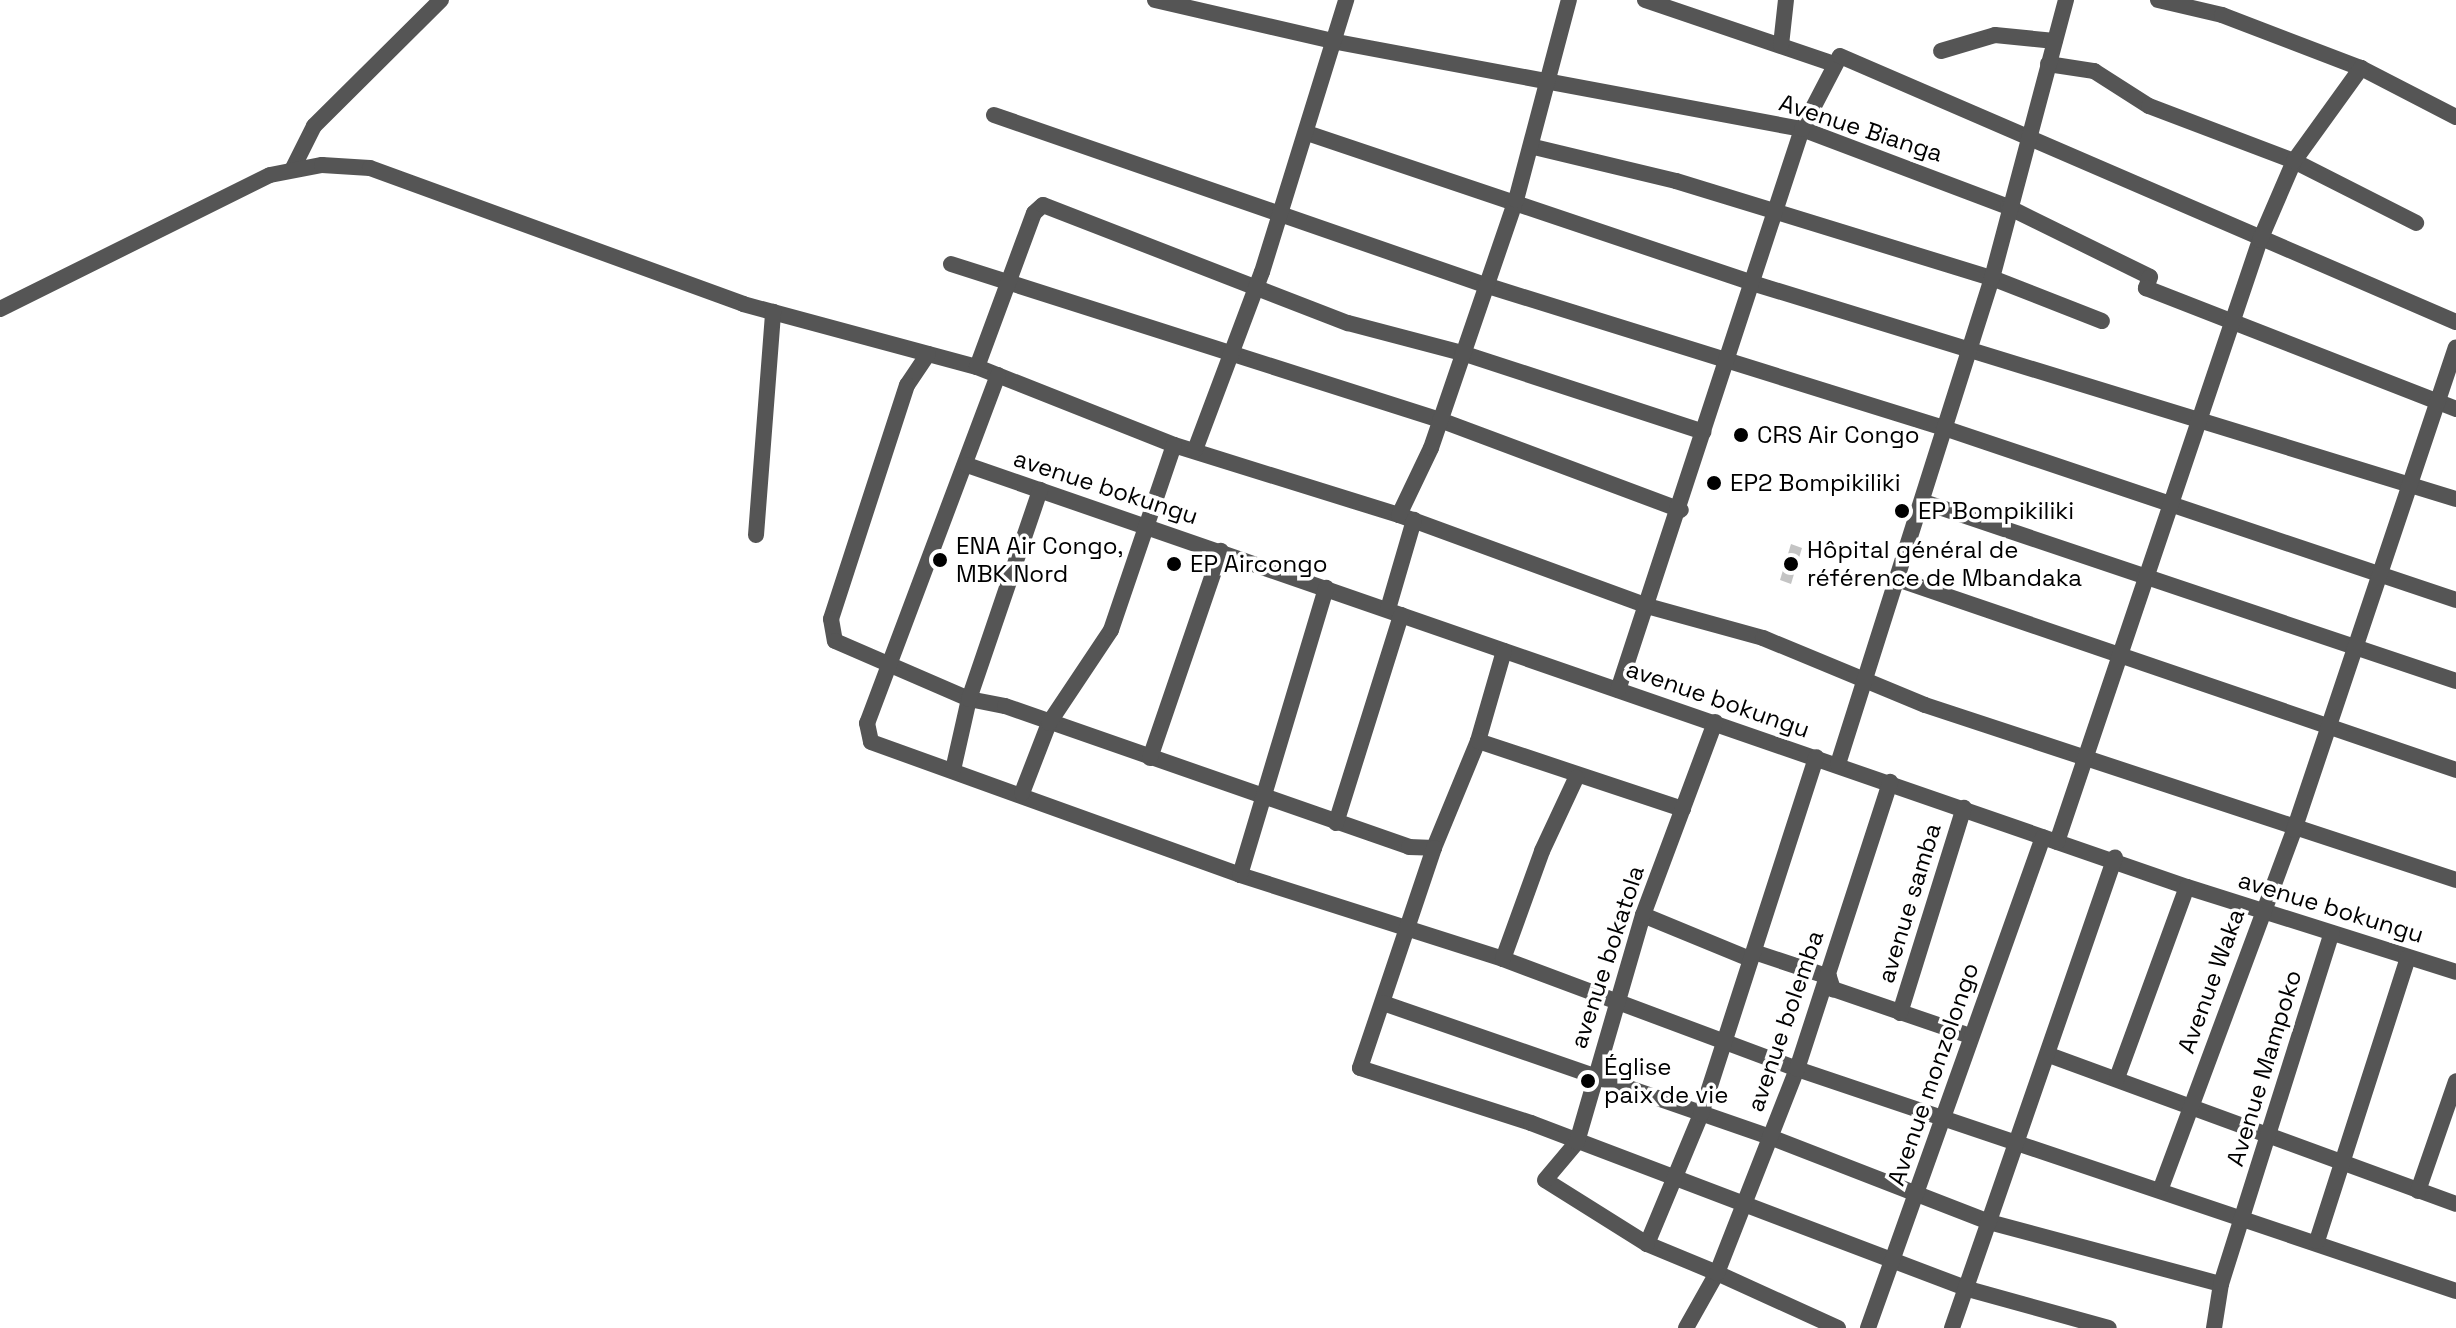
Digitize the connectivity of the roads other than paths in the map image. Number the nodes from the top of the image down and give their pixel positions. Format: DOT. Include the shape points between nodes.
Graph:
graph roads {
  1 [pos="441,0"];
  2 [pos="1155,0"];
  3 [pos="1346,0"];
  4 [pos="1569,0"];
  5 [pos="1645,0"];
  6 [pos="1786,0"];
  7 [pos="2066,0"];
  8 [pos="2158,0"];
  9 [pos="2055,41"];
  10 [pos="1337,42"];
  11 [pos="1781,45"];
  12 [pos="1941,51"];
  13 [pos="1831,63"];
  14 [pos="2048,64"];
  15 [pos="2361,68"];
  16 [pos="1552,78"];
  17 [pos="994,115"];
  18 [pos="2456,117"];
  19 [pos="1802,129"];
  20 [pos="1307,133"];
  21 [pos="2028,138"];
  22 [pos="1534,147"];
  23 [pos="2294,161"];
  24 [pos="293,168"];
  25 [pos="1516,200"];
  26 [pos="2008,207"];
  27 [pos="1281,210"];
  28 [pos="1776,214"];
  29 [pos="2416,223"];
  30 [pos="2260,240"];
  31 [pos="951,264"];
  32 [pos="1992,278"];
  33 [pos="1007,281"];
  34 [pos="1752,283"];
  35 [pos="1485,285"];
  36 [pos="1255,286"];
  37 [pos="0,309"];
  38 [pos="773,312"];
  39 [pos="2234,320"];
  40 [pos="2102,321"];
  41 [pos="2456,322"];
  42 [pos="2456,347"];
  43 [pos="1968,351"];
  44 [pos="1462,353"];
  45 [pos="928,354"];
  46 [pos="1227,357"];
  47 [pos="1729,364"];
  48 [pos="977,367"];
  49 [pos="998,375"];
  50 [pos="2437,401"];
  51 [pos="2456,409"];
  52 [pos="1440,420"];
  53 [pos="2201,423"];
  54 [pos="1944,428"];
  55 [pos="1703,432"];
  56 [pos="1174,445"];
  57 [pos="1195,450"];
  58 [pos="967,465"];
  59 [pos="2411,481"];
  60 [pos="1040,490"];
  61 [pos="2456,499"];
  62 [pos="1924,502"];
  63 [pos="2170,505"];
  64 [pos="1681,510"];
  65 [pos="1406,518"];
  66 [pos="1146,524"];
  67 [pos="756,535"];
  68 [pos="1221,551"];
  69 [pos="2378,573"];
  70 [pos="1897,579"];
  71 [pos="2148,579"];
  72 [pos="1326,588"];
  73 [pos="2456,600"];
  74 [pos="1647,606"];
  75 [pos="1394,612"];
  76 [pos="2352,647"];
  77 [pos="1504,651"];
  78 [pos="2119,655"];
  79 [pos="892,667"];
  80 [pos="2456,681"];
  81 [pos="1864,683"];
  82 [pos="1618,690"];
  83 [pos="969,699"];
  84 [pos="1715,722"];
  85 [pos="1049,723"];
  86 [pos="2328,728"];
  87 [pos="1478,741"];
  88 [pos="1816,757"];
  89 [pos="1150,758"];
  90 [pos="2084,760"];
  91 [pos="1838,764"];
  92 [pos="953,770"];
  93 [pos="2456,770"];
  94 [pos="1576,778"];
  95 [pos="1890,782"];
  96 [pos="1022,793"];
  97 [pos="1263,797"];
  98 [pos="1964,808"];
  99 [pos="1683,809"];
  100 [pos="1336,823"];
  101 [pos="2294,830"];
  102 [pos="2050,839"];
  103 [pos="1434,848"];
  104 [pos="2115,857"];
  105 [pos="1240,875"];
  106 [pos="2456,880"];
  107 [pos="2187,887"];
  108 [pos="2263,912"];
  109 [pos="1643,915"];
  110 [pos="1407,925"];
  111 [pos="2332,933"];
  112 [pos="1752,955"];
  113 [pos="2408,957"];
  114 [pos="1503,959"];
  115 [pos="2456,972"];
  116 [pos="1829,977"];
  117 [pos="1383,1003"];
  118 [pos="1615,1006"];
  119 [pos="1900,1013"];
  120 [pos="1970,1036"];
  121 [pos="1725,1043"];
  122 [pos="2049,1055"];
  123 [pos="1797,1069"];
  124 [pos="1593,1077"];
  125 [pos="2117,1078"];
  126 [pos="2456,1081"];
  127 [pos="2191,1104"];
  128 [pos="1701,1114"];
  129 [pos="1945,1119"];
  130 [pos="2267,1131"];
  131 [pos="1770,1137"];
  132 [pos="2020,1140"];
  133 [pos="1577,1142"];
  134 [pos="2345,1166"];
  135 [pos="1677,1178"];
  136 [pos="2161,1188"];
  137 [pos="1917,1190"];
  138 [pos="2418,1191"];
  139 [pos="1745,1204"];
  140 [pos="2456,1204"];
  141 [pos="2243,1218"];
  142 [pos="1989,1222"];
  143 [pos="2317,1241"];
  144 [pos="1647,1244"];
  145 [pos="1894,1261"];
  146 [pos="1717,1273"];
  147 [pos="2221,1284"];
  148 [pos="1968,1289"];
  149 [pos="2456,1291"];
  150 [pos="1686,1328"];
  151 [pos="1838,1328"];
  152 [pos="1868,1328"];
  153 [pos="1952,1328"];
  154 [pos="2109,1328"];
  155 [pos="2214,1328"];
  1 -- 24 [label="street" via="314,126"];
  2 -- 10 [label="street, Avenue Bianga"];
  3 -- 10 [label="street"];
  4 -- 16 [label="street"];
  5 -- 11 [label="street"];
  6 -- 11 [label="street"];
  7 -- 9 [label="street"];
  8 -- 15 [label="street" via="2222,15"];
  9 -- 12 [label="street" via="1995,35"];
  9 -- 14 [label="street"];
  10 -- 16 [label="street, Avenue Bianga"];
  10 -- 20 [label="street"];
  11 -- 13 [label="street"];
  13 -- 19 [label="street"];
  13 -- 21 [label="street" via="1845,56"];
  14 -- 21 [label="street"];
  14 -- 23 [label="street" via="2094,71 2149,106"];
  15 -- 18 [label="street"];
  15 -- 23 [label="street, Avenue monzolongo"];
  16 -- 19 [label="street, Avenue Bianga"];
  16 -- 22 [label="street"];
  17 -- 27 [label="street"];
  19 -- 26 [label="street, Avenue Bianga"];
  19 -- 28 [label="street"];
  20 -- 25 [label="street"];
  20 -- 27 [label="street"];
  21 -- 26 [label="street"];
  21 -- 30 [label="street"];
  22 -- 25 [label="street"];
  22 -- 28 [label="street" via="1676,181"];
  23 -- 29 [label="street"];
  23 -- 30 [label="street, Avenue monzolongo"];
  24 -- 37 [label="street"];
  24 -- 38 [label="street" via="370,168"];
  25 -- 34 [label="street"];
  25 -- 35 [label="street"];
  26 -- 32 [label="street"];
  26 -- 39 [label="street, Avenue Bianga" via="2150,277 2146,288"];
  27 -- 35 [label="street"];
  27 -- 36 [label="street"];
  28 -- 32 [label="street"];
  28 -- 34 [label="street"];
  30 -- 39 [label="street, Avenue monzolongo"];
  30 -- 41 [label="street"];
  31 -- 33 [label="street"];
  32 -- 40 [label="street"];
  32 -- 43 [label="street"];
  33 -- 36 [label="street" via="1043,205"];
  33 -- 46 [label="street"];
  33 -- 48 [label="street"];
  34 -- 43 [label="street"];
  34 -- 47 [label="street"];
  35 -- 44 [label="street"];
  35 -- 47 [label="street"];
  36 -- 44 [label="street" via="1348,323"];
  36 -- 46 [label="street"];
  38 -- 45 [label="street"];
  38 -- 67 [label="street"];
  39 -- 50 [label="street, Avenue Bianga"];
  39 -- 53 [label="street, Avenue monzolongo"];
  42 -- 50 [label="street, Avenue Waka"];
  43 -- 53 [label="street"];
  43 -- 54 [label="street"];
  44 -- 52 [label="street"];
  44 -- 55 [label="street"];
  45 -- 48 [label="street"];
  45 -- 79 [label="street" via="907,385 831,619 835,641"];
  46 -- 52 [label="street"];
  46 -- 57 [label="street"];
  47 -- 54 [label="street"];
  47 -- 55 [label="street"];
  48 -- 49 [label="street"];
  49 -- 56 [label="street"];
  49 -- 58 [label="street"];
  50 -- 51 [label="street, Avenue Bianga"];
  50 -- 59 [label="street, Avenue Waka"];
  52 -- 64 [label="street"];
  52 -- 65 [label="street"];
  53 -- 59 [label="street"];
  53 -- 63 [label="street, Avenue monzolongo"];
  54 -- 62 [label="street"];
  54 -- 63 [label="street"];
  55 -- 64 [label="street"];
  56 -- 57 [label="street"];
  56 -- 66 [label="street"];
  57 -- 65 [label="street"];
  58 -- 60 [label="street, avenue bokungu"];
  58 -- 79 [label="street"];
  59 -- 61 [label="street"];
  59 -- 69 [label="street, Avenue Waka"];
  60 -- 66 [label="street, avenue bokungu"];
  60 -- 83 [label="street"];
  62 -- 70 [label="street"];
  62 -- 71 [label="street"];
  63 -- 69 [label="street"];
  63 -- 71 [label="street, Avenue monzolongo"];
  64 -- 74 [label="street"];
  65 -- 74 [label="street"];
  65 -- 75 [label="street"];
  66 -- 68 [label="street, avenue bokungu"];
  66 -- 85 [label="street" via="1111,630"];
  68 -- 72 [label="street, avenue bokungu"];
  68 -- 89 [label="street"];
  69 -- 73 [label="street"];
  69 -- 76 [label="street, Avenue Waka"];
  70 -- 78 [label="street"];
  70 -- 81 [label="street"];
  71 -- 76 [label="street"];
  71 -- 78 [label="street, Avenue monzolongo"];
  72 -- 75 [label="street, avenue bokungu"];
  72 -- 97 [label="street"];
  74 -- 81 [label="street" via="1763,638"];
  74 -- 82 [label="street"];
  75 -- 77 [label="street, avenue bokungu"];
  75 -- 100 [label="street"];
  76 -- 80 [label="street"];
  76 -- 86 [label="street, Avenue Waka"];
  77 -- 82 [label="street, avenue bokungu"];
  77 -- 87 [label="street"];
  78 -- 86 [label="street"];
  78 -- 90 [label="street, Avenue monzolongo"];
  79 -- 83 [label="street"];
  79 -- 92 [label="street" via="867,723 871,742"];
  81 -- 90 [label="street"];
  81 -- 91 [label="street"];
  82 -- 84 [label="street, avenue bokungu"];
  83 -- 85 [label="street"];
  83 -- 92 [label="street"];
  84 -- 88 [label="street, avenue bokungu"];
  84 -- 99 [label="street, avenue bokatola"];
  85 -- 89 [label="street"];
  85 -- 96 [label="street"];
  86 -- 93 [label="street"];
  86 -- 101 [label="street, Avenue Waka"];
  87 -- 94 [label="street"];
  87 -- 103 [label="street"];
  88 -- 91 [label="street, avenue bokungu"];
  88 -- 112 [label="street"];
  89 -- 97 [label="street"];
  90 -- 101 [label="street"];
  90 -- 102 [label="street, Avenue monzolongo"];
  91 -- 95 [label="street, avenue bokungu"];
  92 -- 96 [label="street"];
  94 -- 99 [label="street"];
  94 -- 114 [label="street" via="1542,851"];
  95 -- 98 [label="street, avenue bokungu"];
  95 -- 116 [label="street, avenue bolemba"];
  96 -- 105 [label="street"];
  97 -- 100 [label="street"];
  97 -- 105 [label="street"];
  98 -- 102 [label="street, avenue bokungu"];
  98 -- 119 [label="street, avenue samba"];
  99 -- 109 [label="street, avenue bokatola"];
  100 -- 103 [label="street" via="1409,847"];
  101 -- 106 [label="street"];
  101 -- 108 [label="street, Avenue Waka"];
  102 -- 104 [label="street, avenue bokungu"];
  102 -- 120 [label="street, Avenue monzolongo"];
  103 -- 110 [label="street"];
  104 -- 107 [label="street, avenue bokungu"];
  104 -- 122 [label="street"];
  105 -- 110 [label="street"];
  107 -- 108 [label="street, avenue bokungu"];
  107 -- 125 [label="street"];
  108 -- 111 [label="street, avenue bokungu"];
  108 -- 127 [label="street, Avenue Waka"];
  109 -- 112 [label="street"];
  109 -- 118 [label="street, avenue bokatola"];
  110 -- 114 [label="street"];
  110 -- 117 [label="street"];
  111 -- 113 [label="street, avenue bokungu"];
  111 -- 130 [label="street, Avenue Mampoko"];
  112 -- 116 [label="street"];
  112 -- 121 [label="street"];
  113 -- 115 [label="street, avenue bokungu"];
  113 -- 134 [label="street"];
  114 -- 118 [label="street"];
  116 -- 119 [label="street" via="1833,989"];
  116 -- 123 [label="street, avenue bolemba"];
  117 -- 124 [label="street"];
  117 -- 133 [label="street" via="1360,1068"];
  118 -- 121 [label="street"];
  118 -- 124 [label="street, avenue bokatola"];
  119 -- 120 [label="street"];
  120 -- 129 [label="street, Avenue monzolongo"];
  121 -- 123 [label="street"];
  121 -- 128 [label="street"];
  122 -- 125 [label="street"];
  122 -- 132 [label="street"];
  123 -- 129 [label="street"];
  123 -- 131 [label="street, avenue bolemba"];
  124 -- 128 [label="street"];
  124 -- 133 [label="street, avenue bokatola"];
  125 -- 127 [label="street"];
  126 -- 138 [label="street"];
  127 -- 130 [label="street"];
  127 -- 136 [label="street, Avenue Waka"];
  128 -- 131 [label="street"];
  128 -- 135 [label="street"];
  129 -- 132 [label="street"];
  129 -- 137 [label="street, Avenue monzolongo"];
  130 -- 134 [label="street"];
  130 -- 141 [label="street, Avenue Mampoko"];
  131 -- 137 [label="street"];
  131 -- 139 [label="street, avenue bolemba"];
  132 -- 136 [label="street"];
  132 -- 142 [label="street"];
  133 -- 135 [label="street"];
  133 -- 144 [label="street, avenue bokatola" via="1546,1175 1546,1184"];
  134 -- 138 [label="street"];
  134 -- 143 [label="street"];
  135 -- 139 [label="street"];
  135 -- 144 [label="street"];
  136 -- 141 [label="street"];
  137 -- 142 [label="street"];
  137 -- 145 [label="street, Avenue monzolongo"];
  138 -- 140 [label="street"];
  139 -- 145 [label="street"];
  139 -- 146 [label="street, avenue bolemba"];
  141 -- 143 [label="street"];
  141 -- 147 [label="street, Avenue Mampoko"];
  142 -- 147 [label="street"];
  142 -- 148 [label="street"];
  143 -- 149 [label="street"];
  144 -- 146 [label="street, avenue bokatola"];
  145 -- 148 [label="street"];
  145 -- 152 [label="street, Avenue monzolongo"];
  146 -- 150 [label="street"];
  146 -- 151 [label="street, avenue bokatola"];
  147 -- 155 [label="street, Avenue Mampoko"];
  148 -- 153 [label="street"];
  148 -- 154 [label="street"];
}
